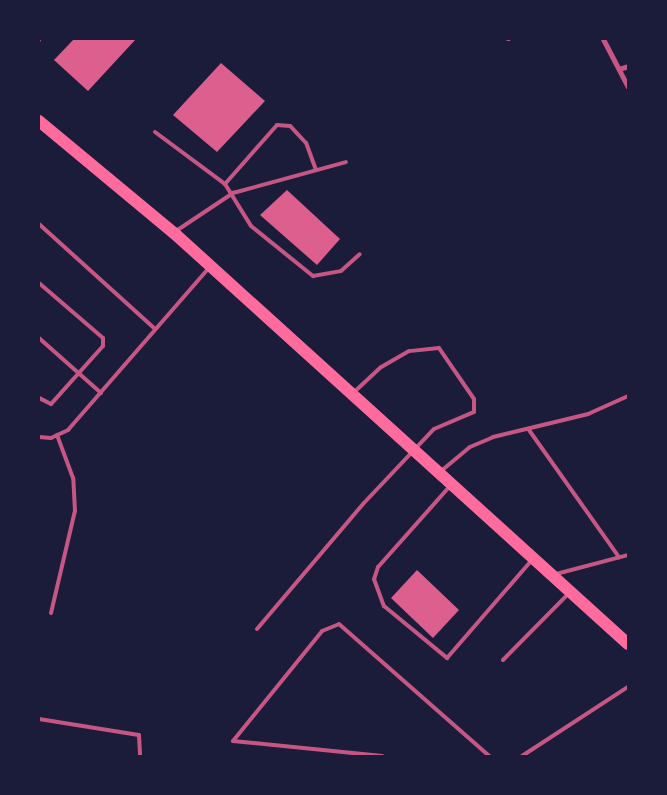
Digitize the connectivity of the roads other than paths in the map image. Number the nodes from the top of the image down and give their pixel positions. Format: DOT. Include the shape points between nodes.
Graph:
graph roads {
  1 [pos="603,39"];
  2 [pos="628,66"];
  3 [pos="619,69"];
  4 [pos="628,86"];
  5 [pos="39,121"];
  6 [pos="155,132"];
  7 [pos="346,162"];
  8 [pos="316,170"];
  9 [pos="225,184"];
  10 [pos="233,193"];
  11 [pos="39,224"];
  12 [pos="174,233"];
  13 [pos="360,254"];
  14 [pos="209,268"];
  15 [pos="39,283"];
  16 [pos="154,328"];
  17 [pos="39,338"];
  18 [pos="79,373"];
  19 [pos="101,393"];
  20 [pos="351,395"];
  21 [pos="628,396"];
  22 [pos="39,398"];
  23 [pos="529,430"];
  24 [pos="57,435"];
  25 [pos="39,437"];
  26 [pos="413,450"];
  27 [pos="438,473"];
  28 [pos="451,485"];
  29 [pos="628,555"];
  30 [pos="619,557"];
  31 [pos="534,559"];
  32 [pos="552,575"];
  33 [pos="570,591"];
  34 [pos="51,613"];
  35 [pos="257,629"];
  36 [pos="628,644"];
  37 [pos="503,660"];
  38 [pos="628,687"];
  39 [pos="39,719"];
  40 [pos="140,756"];
  41 [pos="382,756"];
  42 [pos="489,756"];
  43 [pos="522,756"];
  1 -- 3 [label="street"];
  2 -- 3 [label="street"];
  3 -- 4 [label="street"];
  5 -- 12 [label="main road"];
  6 -- 9 [label="lane"];
  7 -- 8 [label="lane"];
  8 -- 9 [label="lane" via="306,143 290,126 277,125"];
  8 -- 10 [label="lane"];
  9 -- 10 [label="lane"];
  10 -- 12 [label="lane"];
  10 -- 13 [label="lane" via="251,226 313,276 341,271"];
  11 -- 16 [label="lane"];
  12 -- 14 [label="main road"];
  14 -- 16 [label="lane"];
  14 -- 20 [label="main road"];
  15 -- 18 [label="lane" via="103,338 103,346"];
  16 -- 19 [label="lane"];
  17 -- 18 [label="lane"];
  18 -- 19 [label="lane"];
  18 -- 22 [label="lane" via="51,404"];
  19 -- 24 [label="lane" via="68,430"];
  20 -- 26 [label="main road"];
  20 -- 26 [label="lane" via="381,367 409,351 439,348 474,399 474,412 434,429"];
  21 -- 23 [label="lane" via="588,414"];
  23 -- 27 [label="lane" via="493,437 470,447"];
  23 -- 30 [label="lane"];
  24 -- 25 [label="lane"];
  24 -- 34 [label="lane" via="72,478 75,510"];
  26 -- 27 [label="main road"];
  26 -- 35 [label="lane"];
  27 -- 28 [label="main road"];
  28 -- 31 [label="main road"];
  28 -- 31 [label="lane" via="378,567 374,579 384,606 447,658"];
  29 -- 30 [label="lane"];
  30 -- 32 [label="lane"];
  31 -- 32 [label="main road"];
  32 -- 33 [label="main road"];
  33 -- 36 [label="main road"];
  33 -- 37 [label="lane"];
  38 -- 43 [label="lane"];
  39 -- 40 [label="lane" via="139,735"];
  41 -- 42 [label="lane" via="233,741 322,631 339,624"];
}
